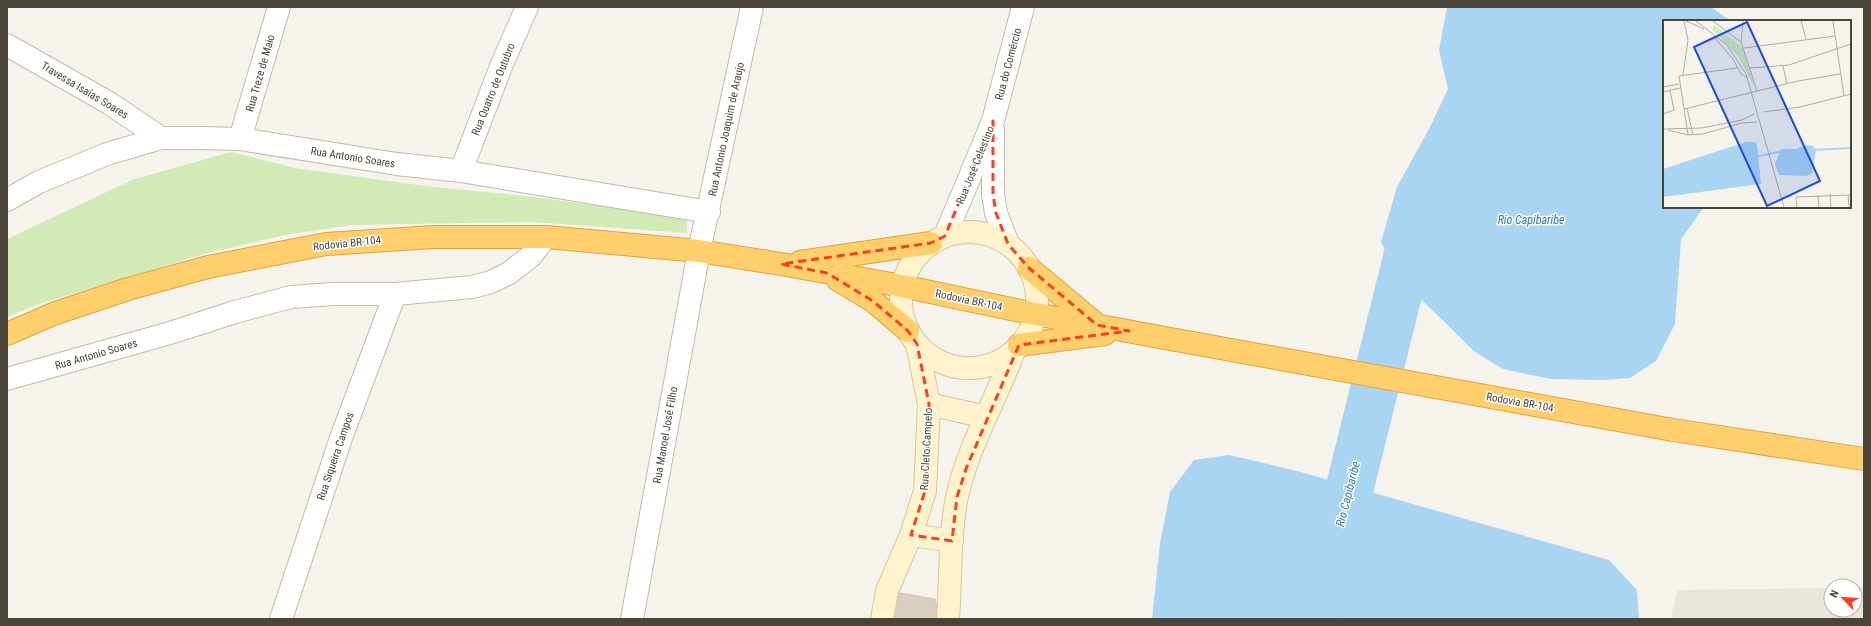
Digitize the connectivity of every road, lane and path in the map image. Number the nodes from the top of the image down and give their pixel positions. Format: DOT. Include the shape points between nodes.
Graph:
graph roads {
  1 [pos="279,7"];
  2 [pos="527,7"];
  3 [pos="752,7"];
  4 [pos="1023,7"];
  5 [pos="7,44"];
  6 [pos="993,121"];
  7 [pos="161,138"];
  8 [pos="240,139"];
  9 [pos="461,171"];
  10 [pos="7,200"];
  11 [pos="709,212"];
  12 [pos="546,237"];
  13 [pos="938,239"];
  14 [pos="1008,244"];
  15 [pos="699,251"];
  16 [pos="781,264"];
  17 [pos="1029,268"];
  18 [pos="827,273"];
  19 [pos="902,286"];
  20 [pos="395,294"];
  21 [pos="1035,314"];
  22 [pos="1097,325"];
  23 [pos="1129,331"];
  24 [pos="7,334"];
  25 [pos="912,338"];
  26 [pos="1016,348"];
  27 [pos="7,379"];
  28 [pos="929,404"];
  29 [pos="986,417"];
  30 [pos="1864,459"];
  31 [pos="911,535"];
  32 [pos="952,541"];
  33 [pos="281,619"];
  34 [pos="632,619"];
  35 [pos="882,619"];
  36 [pos="948,619"];
  1 -- 8 [label="street, Rua Treze de Maio"];
  2 -- 9 [label="street, Rua Quatro de Outubro"];
  3 -- 11 [label="street, Rua Antonio Joaquim de Araujo"];
  4 -- 6 [label="street, Rua do Comércio"];
  5 -- 7 [label="street, Travessa Isaías Soares" via="109,103"];
  6 -- 13 [label="street, Rua José Celestino"];
  6 -- 14 [label="street, Rua José Celestino" via="996,213"];
  7 -- 8 [label="street, Rua Antonio Soares"];
  7 -- 10 [label="street, Rua Antonio Soares" via="107,154 39,182"];
  8 -- 9 [label="street, Rua Antonio Soares" via="397,164"];
  9 -- 11 [label="street, Rua Antonio Soares"];
  11 -- 15 [label="street, Rua Antonio Joaquim de Araujo"];
  12 -- 15 [label="highway, Rodovia BR-104"];
  12 -- 20 [label="street, Rua Antonio Soares" via="531,256 509,273 491,282 472,287"];
  12 -- 24 [label="highway, Rodovia BR-104" via="433,237 326,244 208,267 128,289 53,314"];
  13 -- 14 [label="street" via="961,232 978,232 994,236"];
  13 -- 16 [label="highway"];
  13 -- 19 [label="street, Rua Cleto Campelo" via="918,254"];
  14 -- 17 [label="street"];
  15 -- 16 [label="highway, Rodovia BR-104"];
  15 -- 34 [label="street, Rua Manoel José Filho"];
  16 -- 18 [label="highway, Rodovia BR-104"];
  17 -- 21 [label="street" via="1035,284"];
  17 -- 22 [label="highway"];
  18 -- 19 [label="highway, Rodovia BR-104"];
  18 -- 25 [label="highway" via="873,301"];
  19 -- 21 [label="highway, Rodovia BR-104"];
  19 -- 25 [label="street, Rua Cleto Campelo" via="902,316"];
  20 -- 27 [label="street, Rua Antonio Soares" via="291,297"];
  20 -- 33 [label="street, Rua Siqueira Campos" via="341,438"];
  21 -- 22 [label="highway, Rodovia BR-104"];
  21 -- 26 [label="street" via="1028,332"];
  22 -- 23 [label="highway, Rodovia BR-104"];
  23 -- 26 [label="highway"];
  23 -- 30 [label="highway, Rodovia BR-104" via="1673,430"];
  25 -- 26 [label="street" via="929,356 959,367 976,368 992,364"];
  25 -- 28 [label="street, Rua Cleto Campelo"];
  26 -- 29 [label="street"];
  28 -- 29 [label="street"];
  28 -- 31 [label="street, Rua Cleto Campelo" via="924,490"];
  29 -- 32 [label="street" via="957,497"];
  31 -- 32 [label="street"];
  31 -- 35 [label="street, Rua Cleto Campelo" via="887,591"];
  32 -- 36 [label="street"];
}
